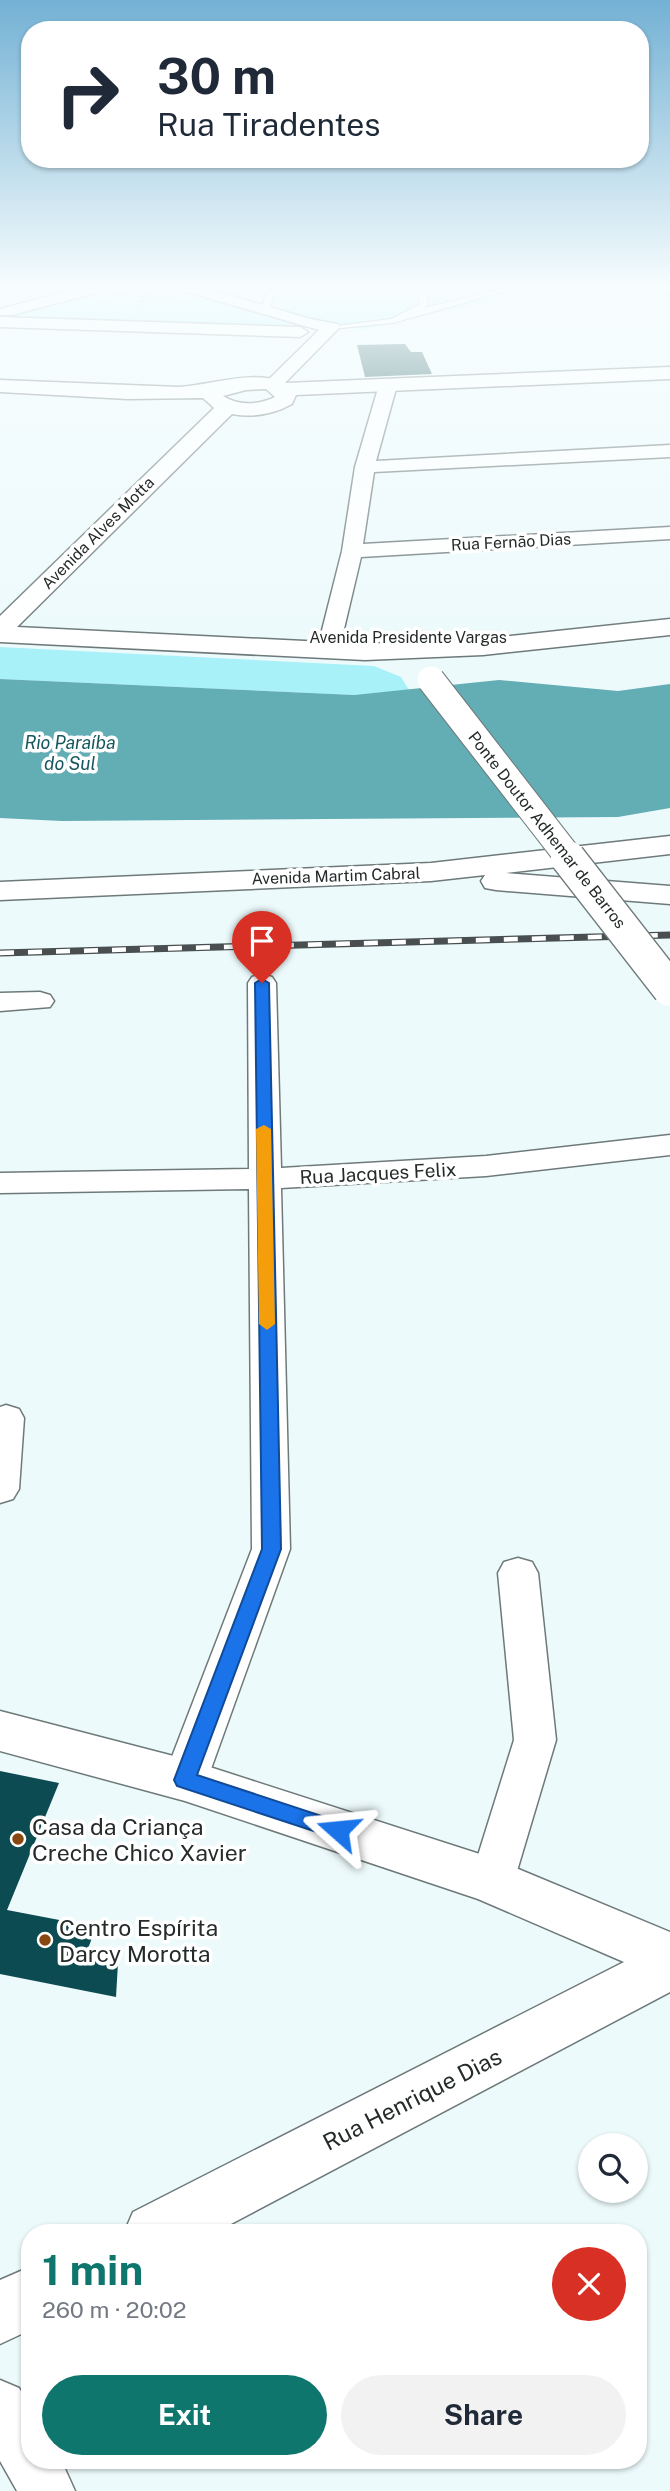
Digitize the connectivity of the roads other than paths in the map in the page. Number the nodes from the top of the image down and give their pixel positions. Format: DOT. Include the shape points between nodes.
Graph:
graph roads {
  1 [pos="215,405"];
  2 [pos="239,405"];
  3 [pos="272,405"];
  4 [pos="383,405"];
  5 [pos="252,409"];
  6 [pos="670,451"];
  7 [pos="365,467"];
  8 [pos="127,505"];
  9 [pos="670,534"];
  10 [pos="352,551"];
  11 [pos="52,616"];
  12 [pos="670,626"];
  13 [pos="0,632"];
  14 [pos="33,635"];
  15 [pos="329,642"];
  16 [pos="419,659"];
  17 [pos="666,854"];
  18 [pos="431,873"];
  19 [pos="0,891"];
  20 [pos="670,895"];
  21 [pos="262,983"];
  22 [pos="670,989"];
  23 [pos="40,1001"];
  24 [pos="0,1002"];
  25 [pos="670,1145"];
  26 [pos="264,1179"];
  27 [pos="0,1183"];
  28 [pos="6,1418"];
  29 [pos="0,1489"];
  30 [pos="519,1573"];
  31 [pos="0,1731"];
  32 [pos="185,1780"];
  33 [pos="492,1881"];
  34 [pos="670,1957"];
  35 [pos="670,1965"];
  36 [pos="171,2224"];
  37 [pos="21,2302"];
  38 [pos="0,2313"];
  39 [pos="0,2407"];
  40 [pos="21,2444"];
  41 [pos="35,2469"];
  42 [pos="47,2491"];
  1 -- 8 [label="street, Avenida Alves Motta"];
  2 -- 5 [label="street"];
  3 -- 5 [label="street"];
  4 -- 7 [label="street"];
  5 -- 8 [label="street, Avenida Alves Motta" via="155,509"];
  6 -- 7 [label="street"];
  7 -- 10 [label="street"];
  8 -- 13 [label="street, Avenida Alves Motta"];
  9 -- 10 [label="street, Rua Fernão Dias"];
  10 -- 15 [label="street"];
  11 -- 14 [label="street, Avenida Alves Motta"];
  12 -- 16 [label="street, Avenida Presidente Vargas" via="556,637"];
  13 -- 14 [label="street, Avenida Presidente Vargas"];
  14 -- 15 [label="street, Avenida Presidente Vargas" via="217,644"];
  15 -- 16 [label="street, Avenida Presidente Vargas"];
  15 -- 16 [label="street, Avenida Presidente Vargas"];
  16 -- 22 [label="street, Ponte Doutor Adhemar de Barros, bridge"];
  17 -- 18 [label="street, Avenida Martim Cabral"];
  18 -- 19 [label="street, Avenida Martim Cabral"];
  18 -- 20 [label="street"];
  21 -- 26 [label="street"];
  23 -- 24 [label="street"];
  25 -- 26 [label="street, Rua Jacques Felix" via="486,1166"];
  26 -- 27 [label="street, Rua Jacques Felix"];
  26 -- 32 [label="street" via="271,1549"];
  28 -- 29 [label="street"];
  30 -- 33 [label="street" via="535,1740"];
  31 -- 32 [label="street"];
  32 -- 33 [label="street"];
  33 -- 34 [label="street"];
  35 -- 36 [label="street, Rua Henrique Dias"];
  37 -- 38 [label="street"];
  39 -- 40 [label="street"];
  41 -- 42 [label="street"];
}
